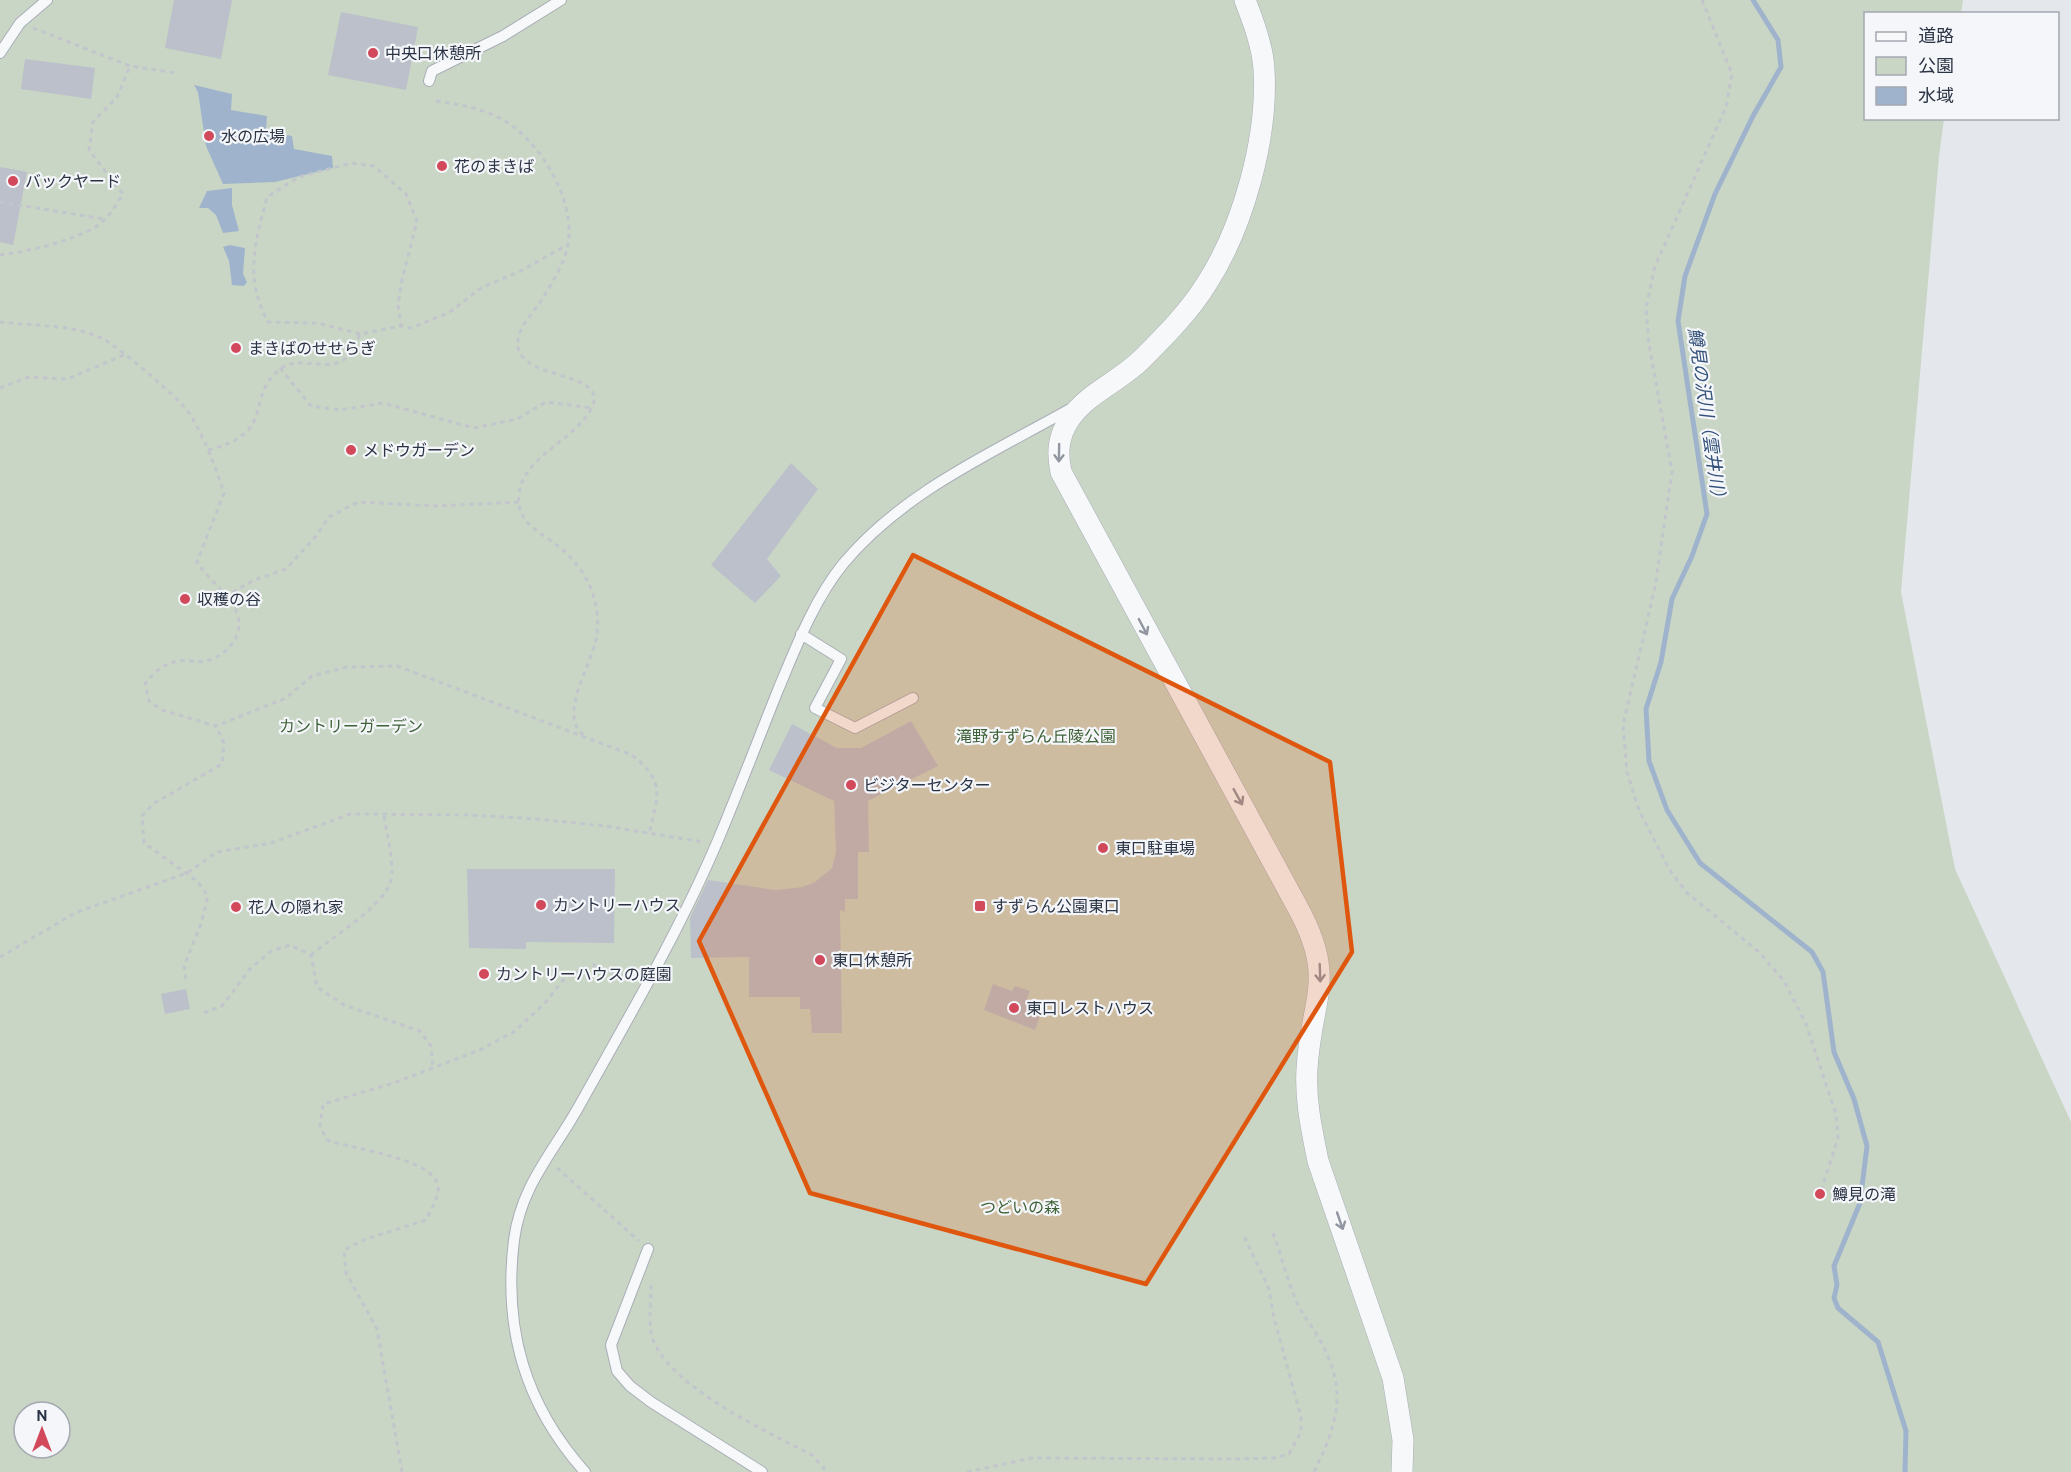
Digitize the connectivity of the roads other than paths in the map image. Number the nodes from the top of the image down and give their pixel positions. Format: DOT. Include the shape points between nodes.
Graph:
graph roads {
  1 [pos="48,0"];
  2 [pos="561,0"];
  3 [pos="1245,0"];
  4 [pos="0,53"];
  5 [pos="429,81"];
  6 [pos="1083,402"];
  7 [pos="801,634"];
  8 [pos="913,699"];
  9 [pos="648,1249"];
  10 [pos="585,1472"];
  11 [pos="762,1472"];
  12 [pos="1402,1472"];
  1 -- 4 [label="lane" via="20,23"];
  2 -- 5 [label="lane" via="503,36 432,71"];
  3 -- 6 [label="street" via="1264,69 1260,134 1245,199 1223,257 1206,286 1141,360"];
  6 -- 7 [label="lane" via="925,490 875,530 841,567"];
  6 -- 12 [label="street, one-way" via="1061,435 1061,472 1298,908 1319,959 1319,1001 1307,1068 1307,1095 1318,1161 1393,1378 1403,1440"];
  7 -- 8 [label="lane" via="841,659 815,708 855,728"];
  7 -- 10 [label="lane" via="717,843 646,985 565,1132 524,1197 514,1237 510,1285 515,1336 531,1391 565,1449"];
  9 -- 11 [label="lane" via="611,1345 617,1371 651,1402"];
}
